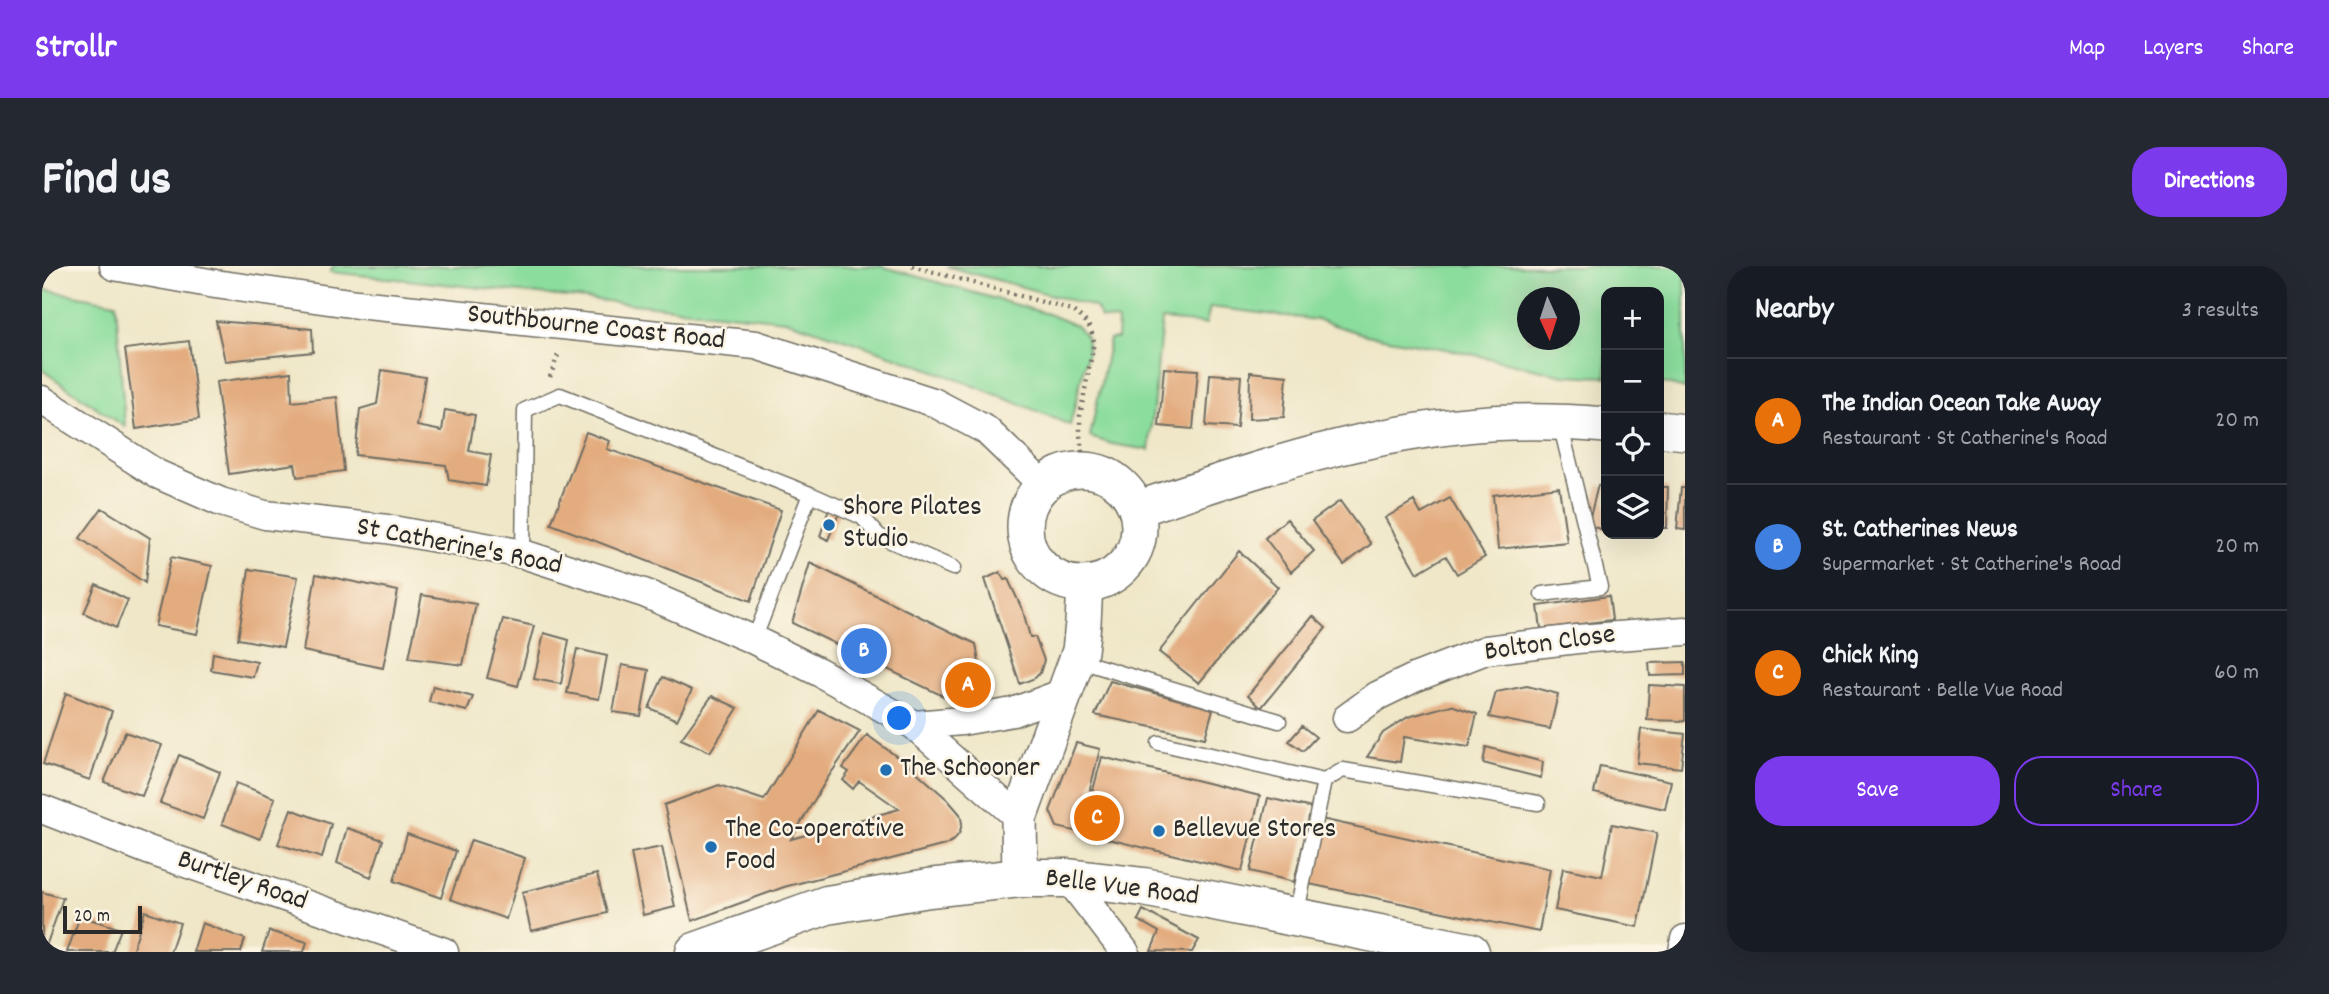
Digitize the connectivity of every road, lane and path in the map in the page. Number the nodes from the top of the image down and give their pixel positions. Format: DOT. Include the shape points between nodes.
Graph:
graph roads {
  1 [pos="114,266"];
  2 [pos="912,266"];
  3 [pos="569,327"];
  4 [pos="560,395"];
  5 [pos="45,410"];
  6 [pos="1559,422"];
  7 [pos="1601,425"];
  8 [pos="1664,430"];
  9 [pos="1685,432"];
  10 [pos="1084,470"];
  11 [pos="1043,485"];
  12 [pos="810,494"];
  13 [pos="1137,509"];
  14 [pos="523,555"];
  15 [pos="953,568"];
  16 [pos="1084,584"];
  17 [pos="1542,594"];
  18 [pos="1685,631"];
  19 [pos="754,639"];
  20 [pos="1071,676"];
  21 [pos="1347,718"];
  22 [pos="1279,721"];
  23 [pos="914,725"];
  24 [pos="1159,743"];
  25 [pos="1324,781"];
  26 [pos="1538,803"];
  27 [pos="42,809"];
  28 [pos="1019,818"];
  29 [pos="1020,878"];
  30 [pos="1068,878"];
  31 [pos="1296,917"];
  32 [pos="1685,939"];
  33 [pos="444,952"];
  34 [pos="695,952"];
  35 [pos="1125,952"];
  36 [pos="1470,952"];
  37 [pos="1682,952"];
  1 -- 3 [label="street, Southbourne Coast Road" via="357,304"];
  2 -- 10 [label="path" via="1071,310 1086,319 1094,342 1080,416"];
  3 -- 4 [label="path" via="549,380"];
  3 -- 11 [label="street, Southbourne Coast Road" via="756,345 933,402 986,430"];
  4 -- 12 [label="lane"];
  4 -- 14 [label="lane" via="525,410"];
  5 -- 14 [label="street, St Catherine's Road" via="157,474 221,502 265,515 387,529"];
  6 -- 7 [label="street"];
  6 -- 13 [label="street" via="1456,426 1394,435 1297,458"];
  6 -- 17 [label="lane" via="1600,587"];
  8 -- 9 [label="street"];
  10 -- 11 [label="street" via="1069,471"];
  10 -- 13 [label="street" via="1117,481"];
  11 -- 16 [label="street" via="1031,501 1026,540 1034,558 1048,572 1065,582"];
  12 -- 15 [label="lane" via="862,517 879,536"];
  12 -- 19 [label="lane"];
  13 -- 16 [label="street" via="1140,527 1129,560 1117,572"];
  14 -- 19 [label="street, St Catherine's Road" via="644,593"];
  16 -- 20 [label="street" via="1083,623"];
  18 -- 21 [label="street, Bolton Close" via="1486,650 1377,696"];
  19 -- 23 [label="street, St Catherine's Road"];
  20 -- 22 [label="lane"];
  20 -- 23 [label="street" via="1013,712"];
  20 -- 28 [label="street"];
  23 -- 28 [label="street, St Catherine's Road"];
  24 -- 25 [label="lane"];
  25 -- 26 [label="lane" via="1343,770"];
  25 -- 31 [label="lane"];
  27 -- 33 [label="street, Burtley Road"];
  28 -- 29 [label="street"];
  29 -- 30 [label="main road, Belle Vue Road"];
  29 -- 34 [label="main road, Belle Vue Road" via="827,905"];
  30 -- 31 [label="main road, Belle Vue Road" via="1144,887"];
  30 -- 35 [label="street"];
  31 -- 36 [label="main road, Belle Vue Road"];
  32 -- 37 [label="street"];
}
